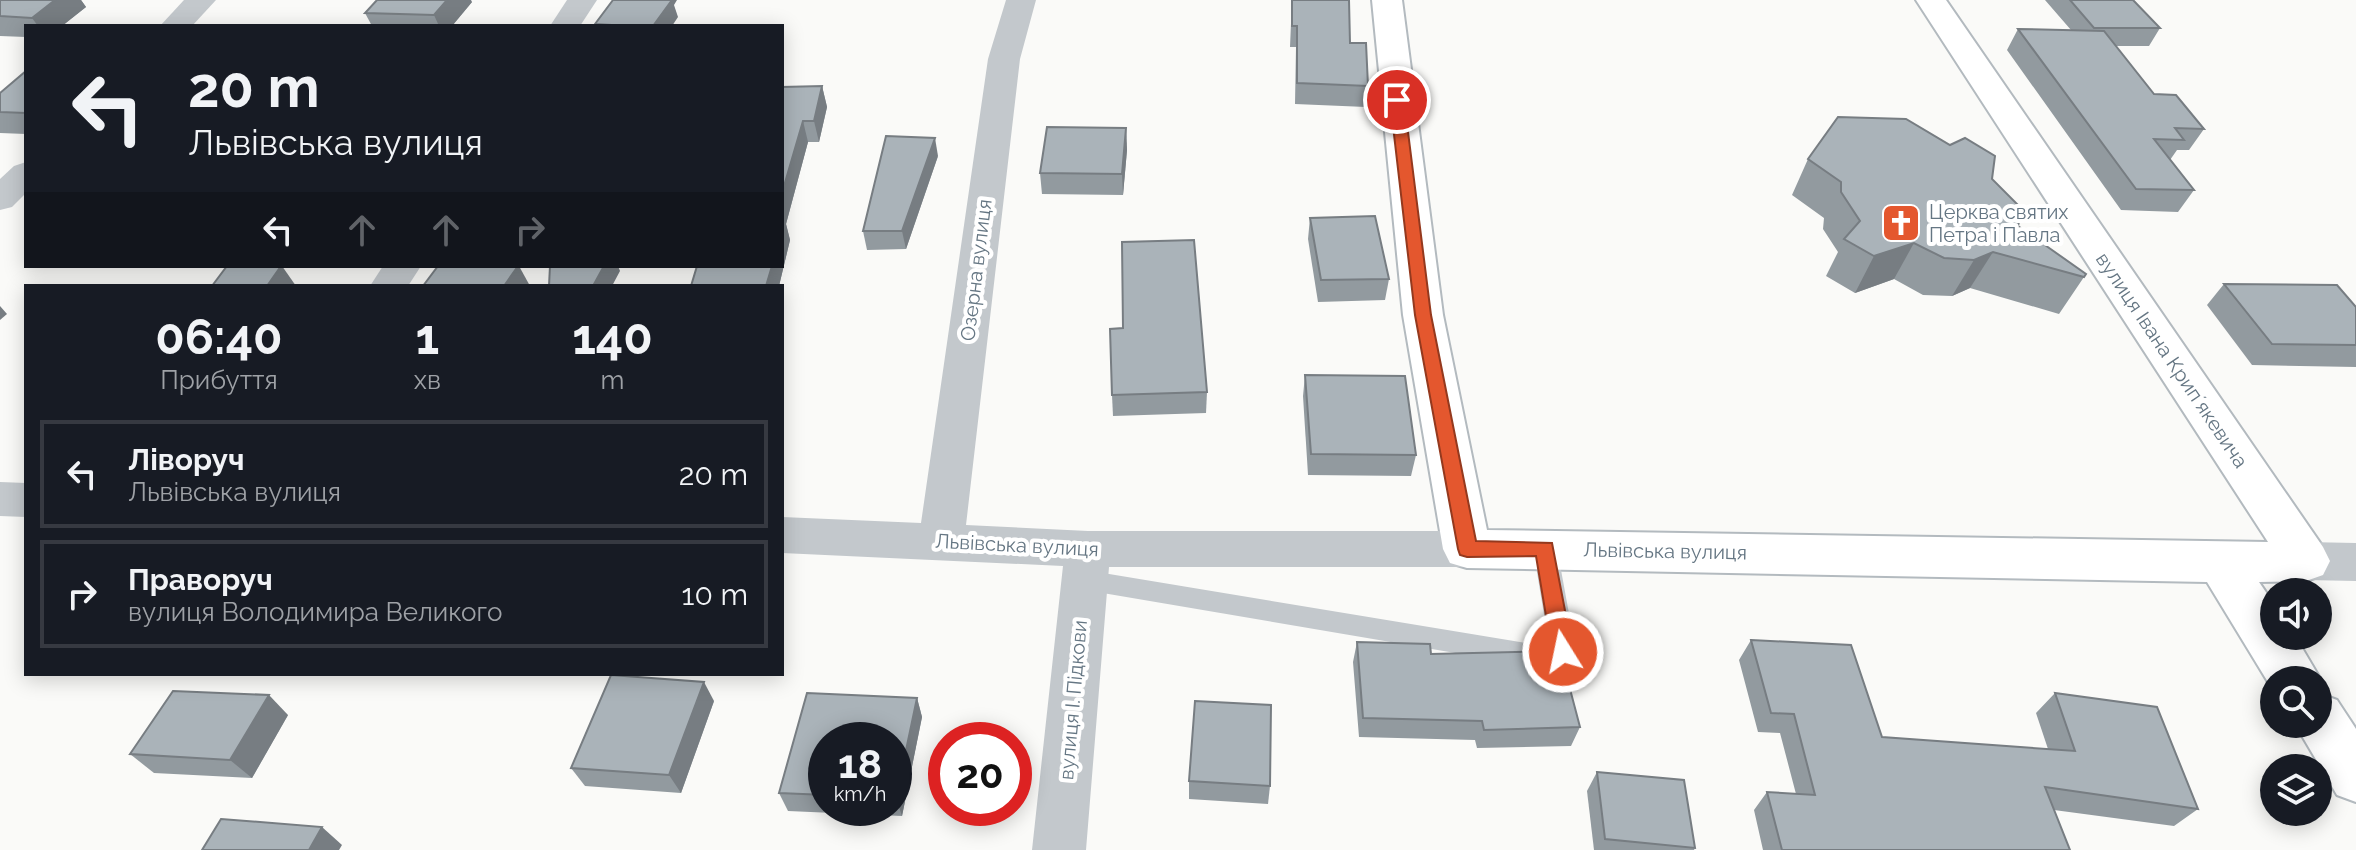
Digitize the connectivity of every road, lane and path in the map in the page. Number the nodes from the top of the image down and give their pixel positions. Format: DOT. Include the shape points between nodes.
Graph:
graph roads {
  1 [pos="201,0"];
  2 [pos="582,0"];
  3 [pos="1021,0"];
  4 [pos="1387,0"];
  5 [pos="1931,0"];
  6 [pos="177,24"];
  7 [pos="566,24"];
  8 [pos="24,175"];
  9 [pos="0,199"];
  10 [pos="0,499"];
  11 [pos="24,500"];
  12 [pos="784,535"];
  13 [pos="941,541"];
  14 [pos="1545,548"];
  15 [pos="1467,549"];
  16 [pos="2306,561"];
  17 [pos="2356,562"];
  18 [pos="2221,563"];
  19 [pos="1086,564"];
  20 [pos="2286,666"];
  21 [pos="2331,738"];
  22 [pos="2356,777"];
  23 [pos="1059,850"];
  1 -- 6 [label="street"];
  2 -- 7 [label="street"];
  3 -- 13 [label="street, Озерна вулиця" via="1004,59"];
  4 -- 15 [label="street" via="1423,315"];
  5 -- 16 [label="street, вулиця Івана Крипʼякевича"];
  8 -- 9 [label="street"];
  10 -- 11 [label="street"];
  12 -- 13 [label="street, Львівська вулиця"];
  13 -- 19 [label="street, Львівська вулиця"];
  14 -- 15 [label="street, Львівська вулиця"];
  14 -- 18 [label="street, Львівська вулиця"];
  14 -- 19 [label="lane" via="1563,652 1544,657"];
  15 -- 19 [label="street, Львівська вулиця"];
  16 -- 17 [label="street, Львівська вулиця"];
  16 -- 18 [label="street, Львівська вулиця"];
  18 -- 20 [label="street"];
  19 -- 23 [label="street, вулиця І. Підкови"];
  21 -- 22 [label="street"];
}
